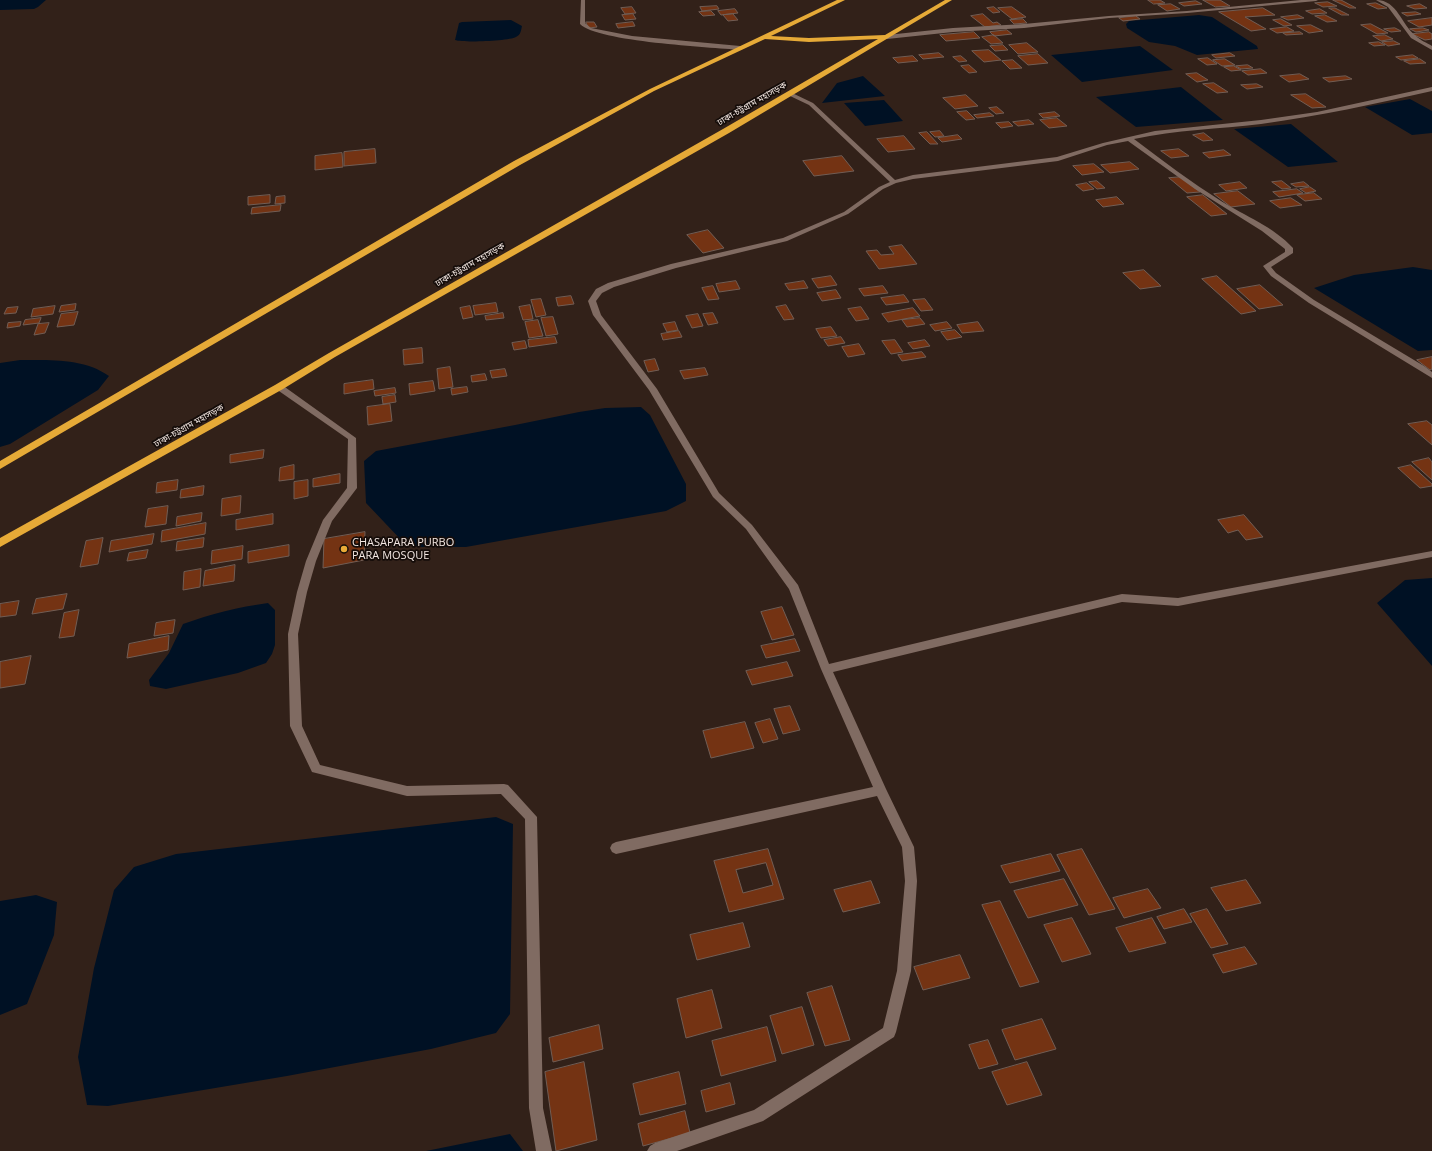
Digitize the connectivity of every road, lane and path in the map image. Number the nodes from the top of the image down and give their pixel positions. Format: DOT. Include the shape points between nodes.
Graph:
graph roads {
  1 [pos="583,0"];
  2 [pos="842,0"];
  3 [pos="948,0"];
  4 [pos="1316,0"];
  5 [pos="1378,0"];
  6 [pos="764,37"];
  7 [pos="887,37"];
  8 [pos="740,48"];
  9 [pos="1432,48"];
  10 [pos="1432,88"];
  11 [pos="790,94"];
  12 [pos="1130,139"];
  13 [pos="894,182"];
  14 [pos="1432,376"];
  15 [pos="279,387"];
  16 [pos="0,466"];
  17 [pos="0,543"];
  18 [pos="1432,554"];
  19 [pos="826,669"];
  20 [pos="880,790"];
  21 [pos="616,848"];
  22 [pos="544,1151"];
  23 [pos="655,1151"];
  1 -- 8 [label="street" via="582,24 589,29 632,38"];
  2 -- 6 [label="highway"];
  3 -- 7 [label="highway, ঢাকা-চট্টগ্রাম মহাসড়ক"];
  4 -- 7 [label="street"];
  5 -- 9 [label="street" via="1390,6 1413,37"];
  6 -- 7 [label="highway" via="804,41"];
  6 -- 8 [label="highway"];
  7 -- 11 [label="highway, ঢাকা-চট্টগ্রাম মহাসড়ক"];
  8 -- 16 [label="highway" via="652,90 517,163"];
  10 -- 12 [label="street" via="1317,114 1155,133"];
  11 -- 13 [label="street" via="811,104"];
  11 -- 15 [label="highway, ঢাকা-চট্টগ্রাম মহাসড়ক" via="332,354"];
  12 -- 13 [label="street" via="1104,144 1058,160 913,177"];
  12 -- 14 [label="street" via="1191,183 1290,248 1289,253 1267,266 1276,277"];
  13 -- 19 [label="street" via="881,188 846,213 785,240 674,266 611,285 599,291 592,301 597,315 654,389 716,495 749,527 794,588"];
  15 -- 17 [label="highway, ঢাকা-চট্টগ্রাম মহাসড়ক"];
  15 -- 22 [label="street" via="352,438 352,488 328,520 311,561 293,634 296,726 316,769 407,791 504,789 531,817 536,1108"];
  18 -- 19 [label="street" via="1178,602 1122,598"];
  19 -- 20 [label="street"];
  20 -- 21 [label="street"];
  20 -- 23 [label="street" via="908,847 911,882 904,971 889,1032 758,1116"];
}
